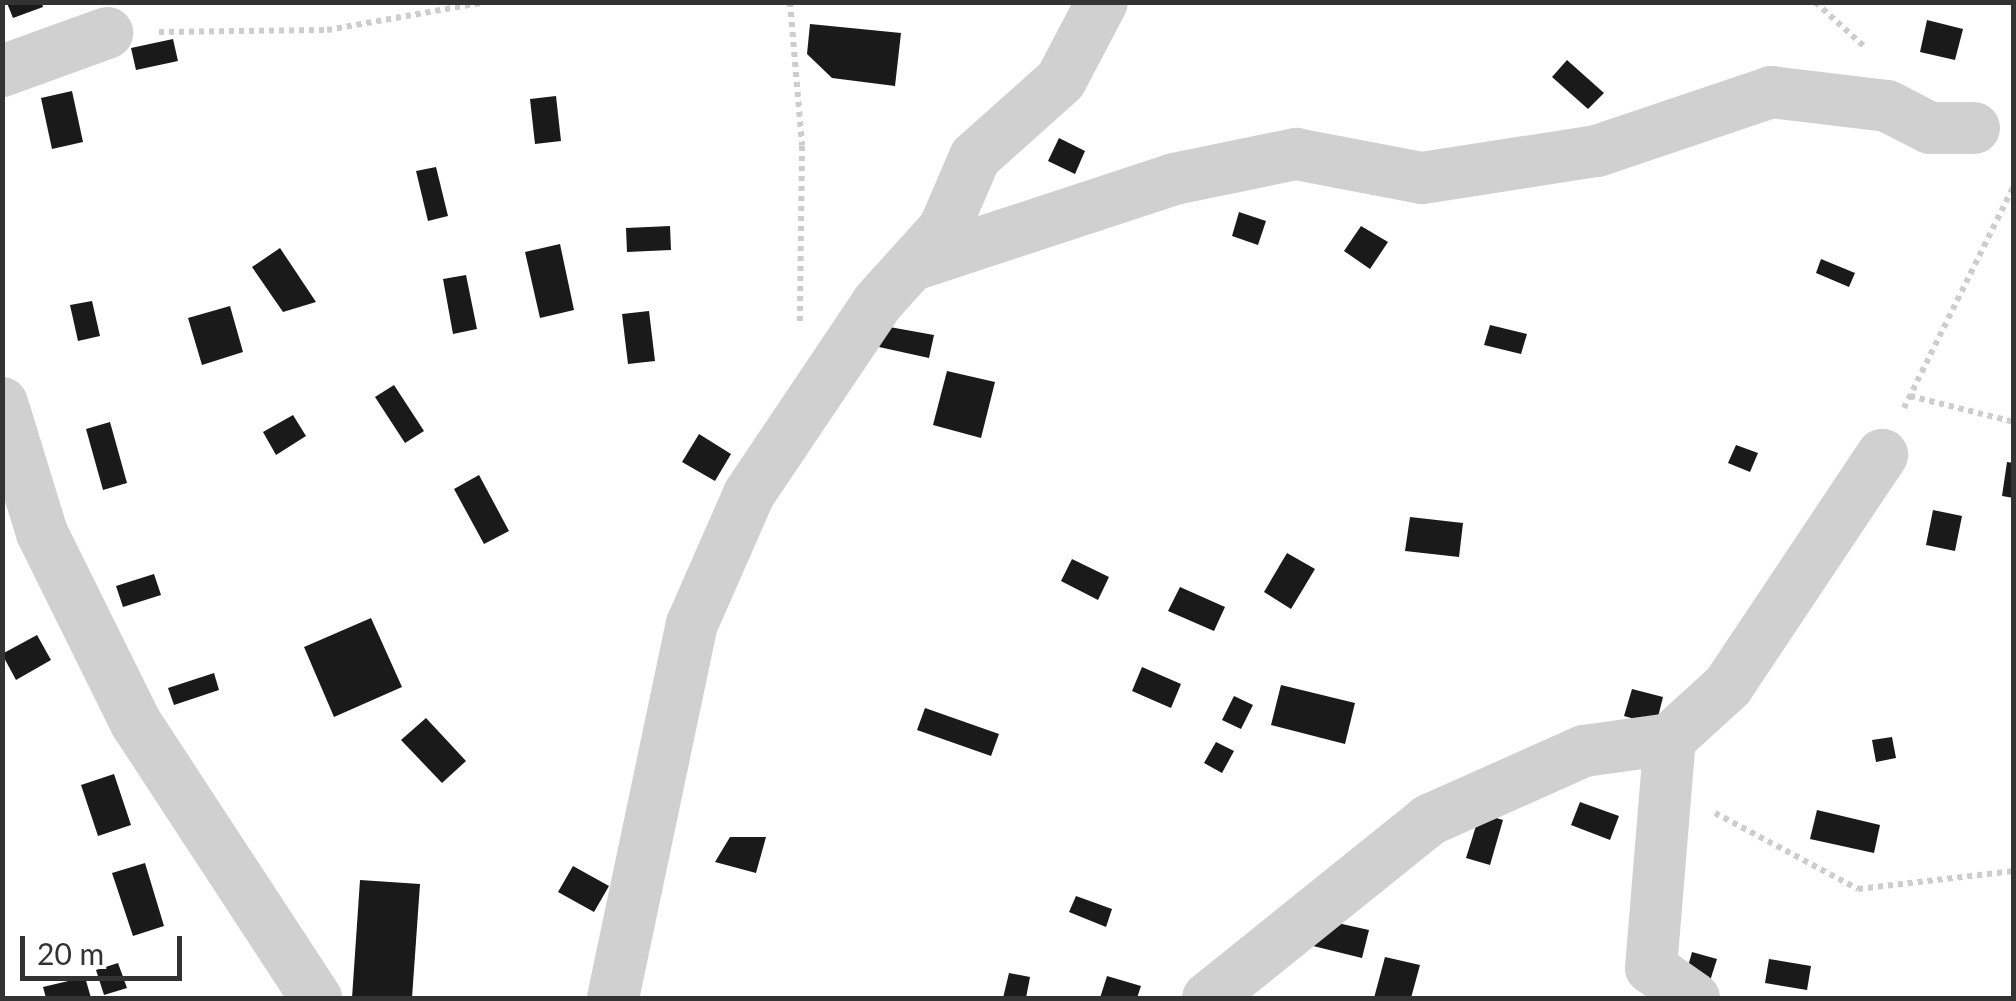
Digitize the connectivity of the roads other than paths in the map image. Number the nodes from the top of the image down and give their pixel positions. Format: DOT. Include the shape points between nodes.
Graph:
graph roads {
  1 [pos="1102,2"];
  2 [pos="107,33"];
  3 [pos="2,71"];
  4 [pos="1974,128"];
  5 [pos="910,266"];
  6 [pos="2,402"];
  7 [pos="1882,455"];
  8 [pos="22,539"];
  9 [pos="1668,763"];
  10 [pos="316,998"];
  11 [pos="613,998"];
  12 [pos="1208,998"];
  13 [pos="1694,998"];
  1 -- 5 [label="street" via="1061,80 975,157 944,229"];
  2 -- 3 [label="street"];
  4 -- 5 [label="street" via="1930,128 1887,106 1771,92 1596,152 1422,178 1296,154 1174,180"];
  5 -- 11 [label="street" via="748,494 692,624"];
  6 -- 8 [label="street"];
  7 -- 9 [label="street" via="1728,686"];
  8 -- 10 [label="street"];
  9 -- 12 [label="street" via="1584,751 1428,820"];
  9 -- 13 [label="street" via="1652,968"];
}
